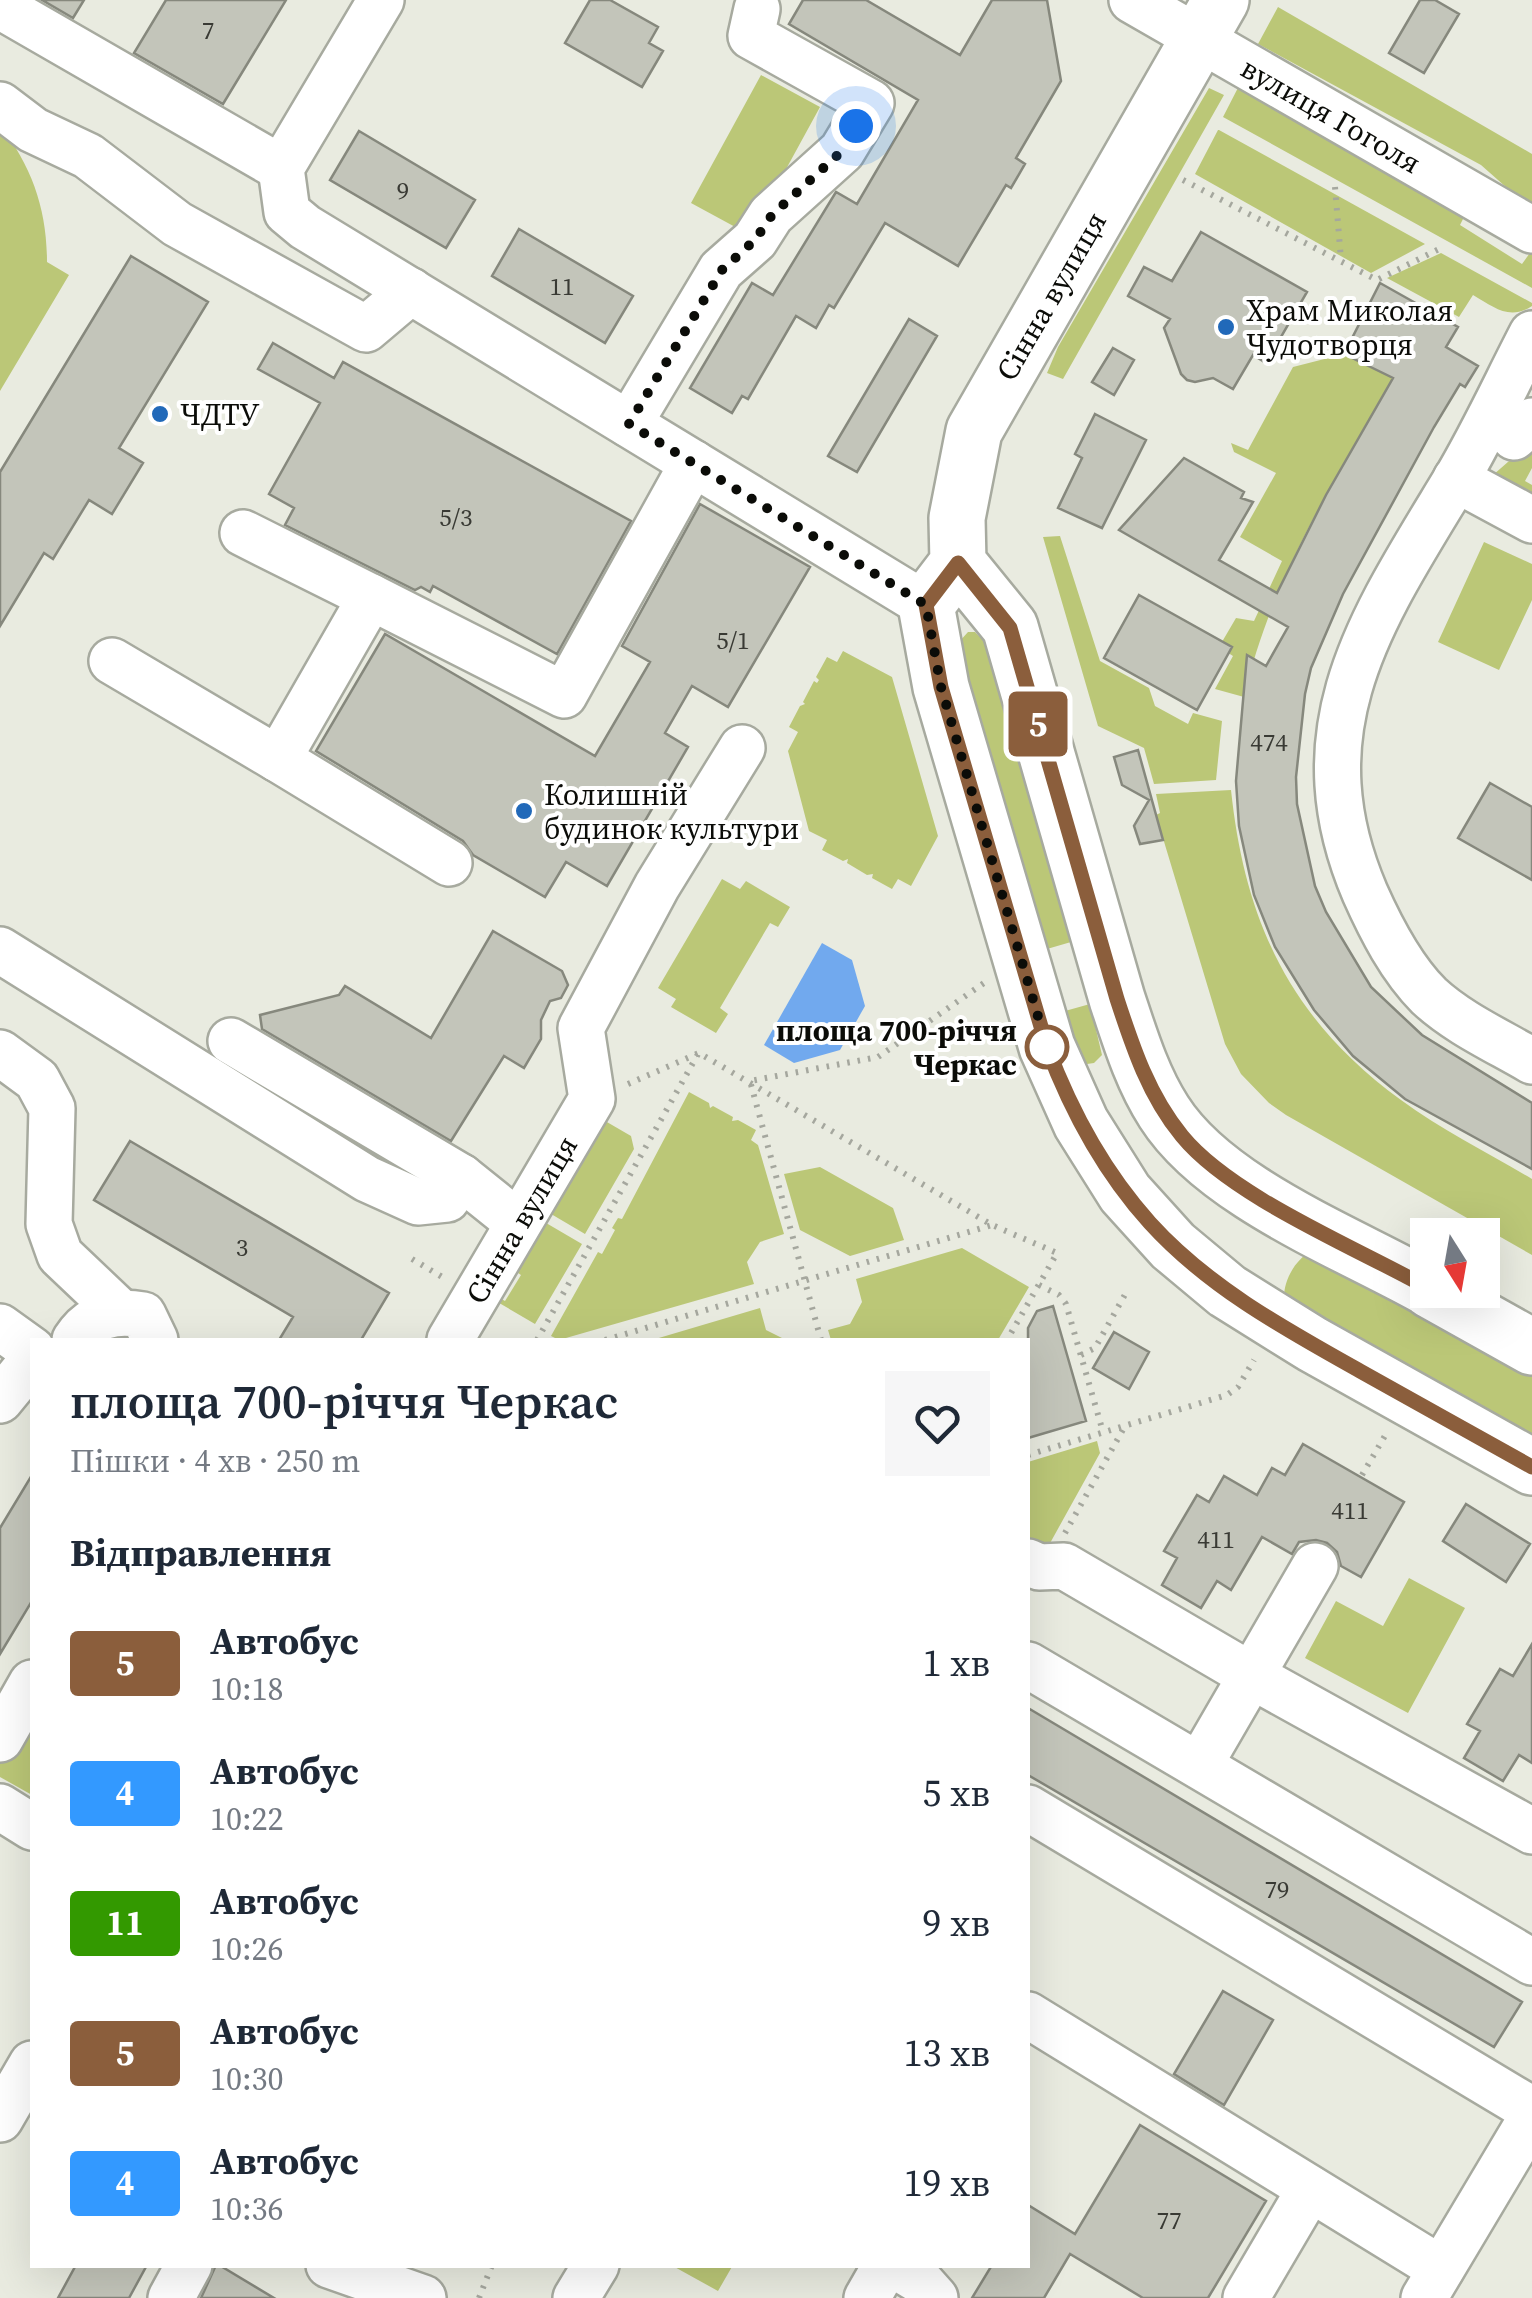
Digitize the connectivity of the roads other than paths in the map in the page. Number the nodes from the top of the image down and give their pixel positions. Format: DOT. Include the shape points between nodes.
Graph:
graph roads {
  1 [pos="381,0"];
  2 [pos="1132,0"];
  3 [pos="754,3"];
  4 [pos="0,6"];
  5 [pos="1210,19"];
  6 [pos="0,105"];
  7 [pos="282,168"];
  8 [pos="1532,230"];
  9 [pos="411,291"];
  10 [pos="1532,334"];
  11 [pos="629,424"];
  12 [pos="693,463"];
  13 [pos="1456,479"];
  14 [pos="1532,520"];
  15 [pos="242,533"];
  16 [pos="942,584"];
  17 [pos="371,597"];
  18 [pos="112,662"];
  19 [pos="742,748"];
  20 [pos="278,760"];
  21 [pos="449,863"];
  22 [pos="0,950"];
  23 [pos="231,1041"];
  24 [pos="0,1053"];
  25 [pos="1532,1061"];
  26 [pos="1198,1153"];
  27 [pos="461,1177"];
  28 [pos="517,1222"];
  29 [pos="1150,1223"];
  30 [pos="1410,1279"];
  31 [pos="1463,1308"];
  32 [pos="119,1311"];
  33 [pos="0,1327"];
  34 [pos="76,1338"];
  35 [pos="154,1338"];
  36 [pos="451,1338"];
  37 [pos="1532,1347"];
  38 [pos="30,1349"];
  39 [pos="30,1364"];
  40 [pos="0,1400"];
  41 [pos="1532,1468"];
  42 [pos="1037,1564"];
  43 [pos="1315,1566"];
  44 [pos="1030,1665"];
  45 [pos="1252,1676"];
  46 [pos="30,1686"];
  47 [pos="0,1739"];
  48 [pos="1200,1764"];
  49 [pos="0,1807"];
  50 [pos="1030,1809"];
  51 [pos="30,1826"];
  52 [pos="1532,1831"];
  53 [pos="1532,1962"];
  54 [pos="1030,2016"];
  55 [pos="1532,2113"];
  56 [pos="1310,2189"];
  57 [pos="187,2268"];
  58 [pos="337,2268"];
  59 [pos="594,2268"];
  60 [pos="884,2268"];
  61 [pos="899,2268"];
  62 [pos="1433,2284"];
  63 [pos="171,2298"];
  64 [pos="422,2298"];
  65 [pos="576,2298"];
  66 [pos="867,2298"];
  67 [pos="935,2298"];
  68 [pos="1246,2298"];
  1 -- 7 [label="street"];
  2 -- 5 [label="street, вулиця Гоголя"];
  3 -- 11 [label="street" via="751,36 871,102 842,151 722,270"];
  4 -- 7 [label="street"];
  5 -- 8 [label="street, вулиця Гоголя"];
  5 -- 16 [label="main road, Сінна вулиця" via="974,431"];
  6 -- 9 [label="street" via="32,130 88,156 176,224 366,329"];
  7 -- 9 [label="street" via="287,212"];
  9 -- 11 [label="street"];
  10 -- 13 [label="street"];
  11 -- 12 [label="street"];
  12 -- 16 [label="street"];
  12 -- 17 [label="street" via="564,695"];
  13 -- 14 [label="street"];
  13 -- 25 [label="street" via="1398,573 1355,664 1341,724 1337,798 1362,886 1408,971 1439,1004"];
  15 -- 17 [label="street"];
  16 -- 26 [label="main road" via="1010,628 1132,1044 1164,1112"];
  16 -- 29 [label="main road, Сінна вулиця" via="941,687 1047,1047 1102,1159"];
  17 -- 20 [label="street"];
  18 -- 20 [label="street"];
  19 -- 28 [label="street, Сінна вулиця" via="581,1028 592,1098"];
  20 -- 21 [label="street"];
  22 -- 27 [label="street" via="367,1178 418,1202 448,1198"];
  23 -- 27 [label="street"];
  24 -- 32 [label="street" via="37,1080 52,1108 49,1224 60,1255"];
  26 -- 29 [label="main road"];
  26 -- 30 [label="main road" via="1260,1196"];
  27 -- 28 [label="street"];
  28 -- 36 [label="street, Сінна вулиця"];
  29 -- 41 [label="main road, Сінна вулиця" via="1199,1270 1263,1314"];
  31 -- 37 [label="main road"];
  32 -- 34 [label="street" via="85,1325"];
  32 -- 35 [label="street" via="143,1315"];
  33 -- 38 [label="street"];
  39 -- 40 [label="street"];
  42 -- 45 [label="street" via="1064,1566"];
  43 -- 45 [label="street"];
  44 -- 48 [label="street"];
  45 -- 48 [label="street"];
  45 -- 52 [label="street"];
  46 -- 47 [label="street"];
  48 -- 53 [label="street"];
  49 -- 51 [label="street"];
  50 -- 55 [label="street"];
  54 -- 56 [label="street"];
  55 -- 62 [label="street"];
  56 -- 62 [label="street"];
  56 -- 68 [label="street"];
  57 -- 63 [label="street"];
  58 -- 64 [label="street"];
  59 -- 65 [label="street"];
  60 -- 66 [label="street"];
  61 -- 67 [label="street"];
}
